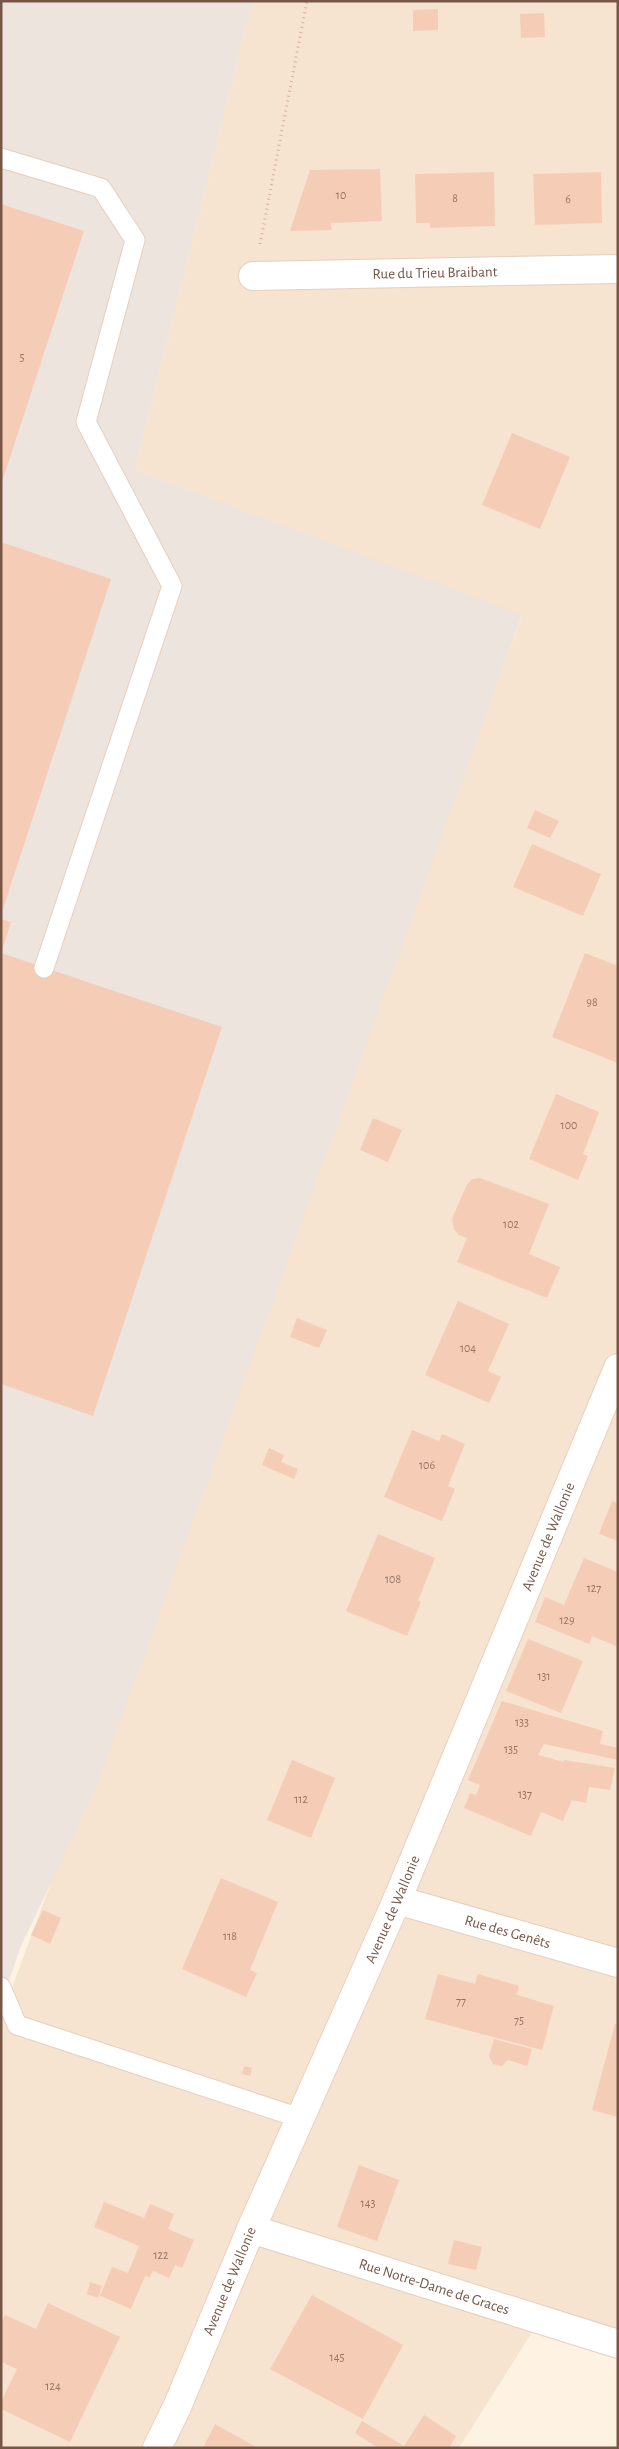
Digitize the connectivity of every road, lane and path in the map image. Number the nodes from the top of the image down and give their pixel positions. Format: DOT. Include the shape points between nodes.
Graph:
graph roads {
  1 [pos="307,1"];
  2 [pos="1,158"];
  3 [pos="618,269"];
  4 [pos="253,276"];
  5 [pos="44,968"];
  6 [pos="618,1368"];
  7 [pos="397,1900"];
  8 [pos="618,1963"];
  9 [pos="1,1987"];
  10 [pos="300,2118"];
  11 [pos="251,2229"];
  12 [pos="618,2344"];
  13 [pos="157,2448"];
  1 -- 4 [label="path"];
  2 -- 5 [label="lane" via="101,188 135,240 86,422 172,586"];
  3 -- 4 [label="street, Rue du Trieu Braibant"];
  6 -- 7 [label="street, Avenue de Wallonie"];
  7 -- 8 [label="street, Rue des Genêts"];
  7 -- 10 [label="street, Avenue de Wallonie"];
  9 -- 10 [label="lane" via="17,2025"];
  10 -- 11 [label="street, Avenue de Wallonie"];
  11 -- 12 [label="street, Rue Notre-Dame de Graces"];
  11 -- 13 [label="street, Avenue de Wallonie" via="178,2407"];
}
